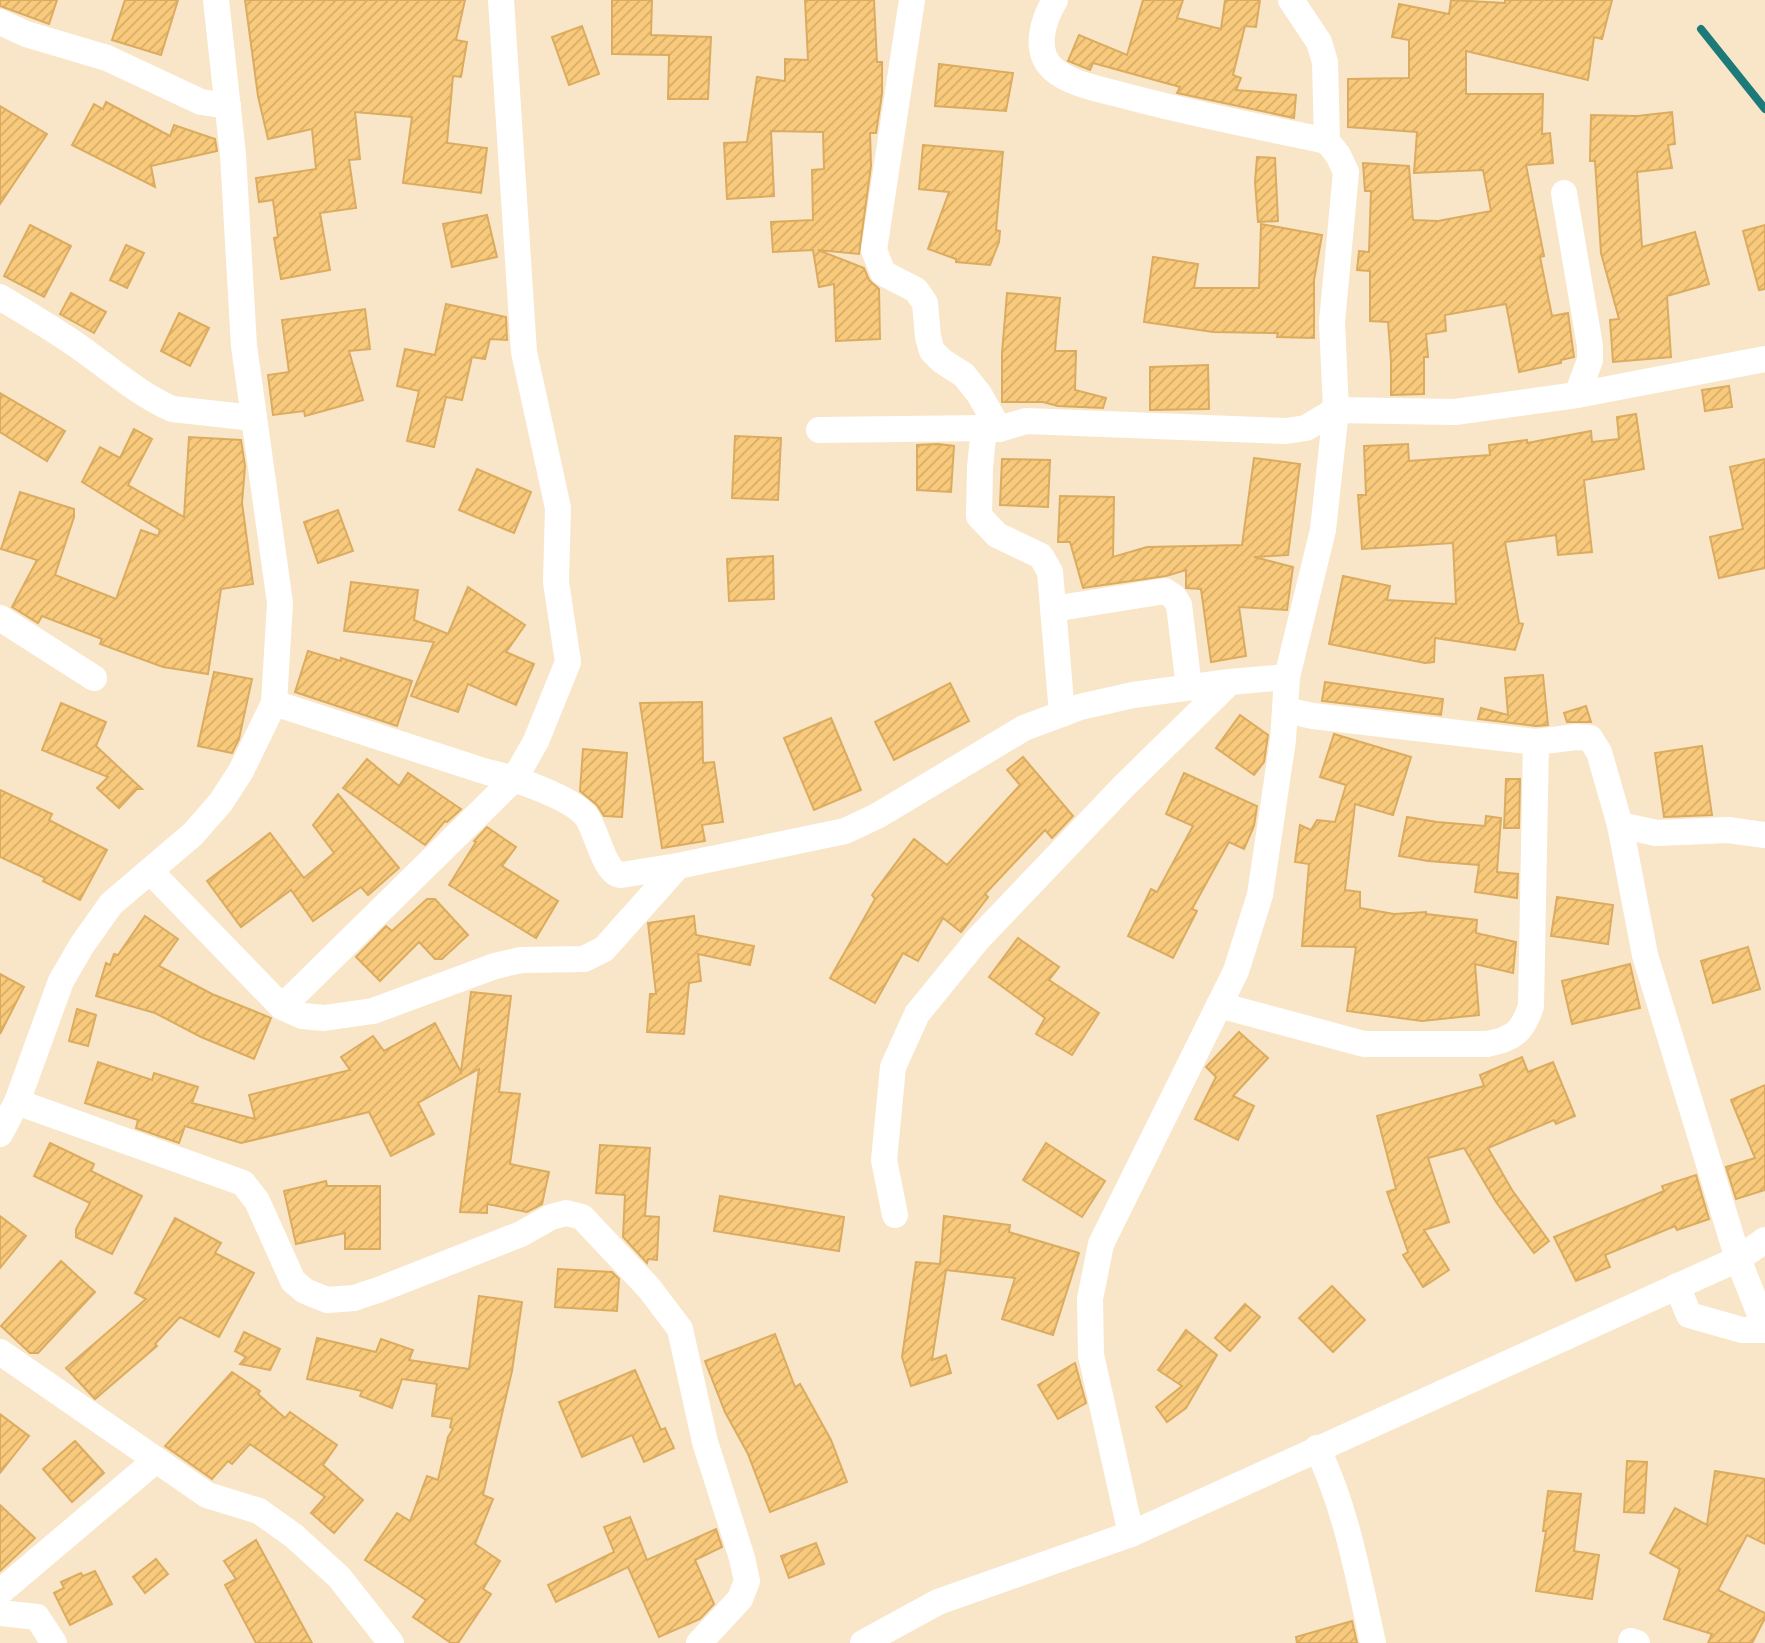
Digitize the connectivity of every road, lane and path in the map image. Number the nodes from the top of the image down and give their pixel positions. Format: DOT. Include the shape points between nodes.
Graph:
graph roads {
  1 [pos="216,0"];
  2 [pos="501,0"];
  3 [pos="912,0"];
  4 [pos="1055,0"];
  5 [pos="1292,0"];
  6 [pos="0,22"];
  7 [pos="228,106"];
  8 [pos="1327,141"];
  9 [pos="1564,192"];
  10 [pos="0,297"];
  11 [pos="1765,359"];
  12 [pos="1577,395"];
  13 [pos="1336,410"];
  14 [pos="254,418"];
  15 [pos="992,428"];
  16 [pos="819,429"];
  17 [pos="1053,609"];
  18 [pos="0,618"];
  19 [pos="1287,677"];
  20 [pos="94,678"];
  21 [pos="1230,682"];
  22 [pos="1189,687"];
  23 [pos="274,703"];
  24 [pos="1285,710"];
  25 [pos="1062,714"];
  26 [pos="1536,742"];
  27 [pos="515,778"];
  28 [pos="1620,825"];
  29 [pos="1765,835"];
  30 [pos="678,866"];
  31 [pos="150,872"];
  32 [pos="1219,1005"];
  33 [pos="282,1007"];
  34 [pos="17,1102"];
  35 [pos="0,1135"];
  36 [pos="895,1215"];
  37 [pos="1765,1240"];
  38 [pos="1738,1259"];
  39 [pos="1677,1286"];
  40 [pos="1765,1329"];
  41 [pos="0,1352"];
  42 [pos="1317,1448"];
  43 [pos="156,1460"];
  44 [pos="1131,1534"];
  45 [pos="0,1592"];
  46 [pos="0,1613"];
  47 [pos="54,1643"];
  48 [pos="391,1643"];
  49 [pos="699,1643"];
  50 [pos="863,1643"];
  51 [pos="1373,1643"];
  1 -- 7 [label="street"];
  2 -- 27 [label="street" via="524,352 558,508 556,582 568,662 536,741"];
  3 -- 15 [label="street" via="874,250 883,273 916,290 925,303 932,351 964,375 979,394"];
  4 -- 8 [label="street" via="1041,33 1043,50 1053,69 1081,84 1190,114"];
  5 -- 8 [label="street" via="1319,42 1325,62"];
  6 -- 7 [label="street" via="107,58 201,102"];
  7 -- 14 [label="street" via="244,346"];
  8 -- 13 [label="street" via="1346,172 1332,322"];
  9 -- 12 [label="street" via="1590,346 1590,360"];
  10 -- 14 [label="street" via="161,404"];
  11 -- 12 [label="street"];
  12 -- 13 [label="street" via="1455,412"];
  13 -- 15 [label="street" via="1307,428 1286,431 1026,421"];
  13 -- 19 [label="street" via="1323,530"];
  14 -- 23 [label="street" via="280,603"];
  15 -- 16 [label="street"];
  15 -- 17 [label="street" via="979,467 979,516 997,535 1041,556 1050,572"];
  17 -- 22 [label="street" via="1165,591 1179,605"];
  17 -- 25 [label="street"];
  18 -- 20 [label="street"];
  19 -- 21 [label="street"];
  19 -- 24 [label="street"];
  21 -- 22 [label="street"];
  21 -- 36 [label="street" via="978,939 917,1014 893,1067 884,1160"];
  22 -- 25 [label="street" via="1133,695"];
  23 -- 27 [label="street"];
  23 -- 31 [label="street" via="221,802"];
  24 -- 26 [label="street"];
  24 -- 32 [label="street" via="1260,895 1236,971"];
  25 -- 30 [label="street" via="1024,728 845,831"];
  26 -- 28 [label="street" via="1590,738 1599,752"];
  26 -- 32 [label="street" via="1531,1006 1525,1024 1507,1040 1364,1044"];
  27 -- 30 [label="street" via="577,807 615,875"];
  27 -- 33 [label="street"];
  28 -- 29 [label="street" via="1656,833 1728,830"];
  28 -- 38 [label="street" via="1645,956"];
  30 -- 33 [label="street" via="604,949 584,959 521,960 495,966 373,1011 324,1018 302,1016"];
  31 -- 33 [label="street"];
  31 -- 34 [label="street" via="111,904 65,974"];
  32 -- 44 [label="street" via="1101,1244 1090,1299 1091,1355"];
  34 -- 35 [label="street"];
  34 -- 49 [label="street" via="243,1183 257,1200 293,1281 327,1300 381,1289 521,1234 551,1217 566,1213 582,1217 649,1288 680,1329 705,1442 747,1581 740,1598"];
  37 -- 38 [label="street"];
  38 -- 39 [label="street"];
  38 -- 40 [label="street"];
  39 -- 40 [label="street" via="1689,1315 1742,1330"];
  39 -- 42 [label="street"];
  41 -- 43 [label="street"];
  42 -- 44 [label="street"];
  42 -- 51 [label="street" via="1347,1523"];
  43 -- 45 [label="street"];
  43 -- 48 [label="street" via="207,1495 259,1511 294,1536 339,1577"];
  44 -- 50 [label="street" via="939,1602"];
  46 -- 47 [label="street" via="37,1617"];
}
